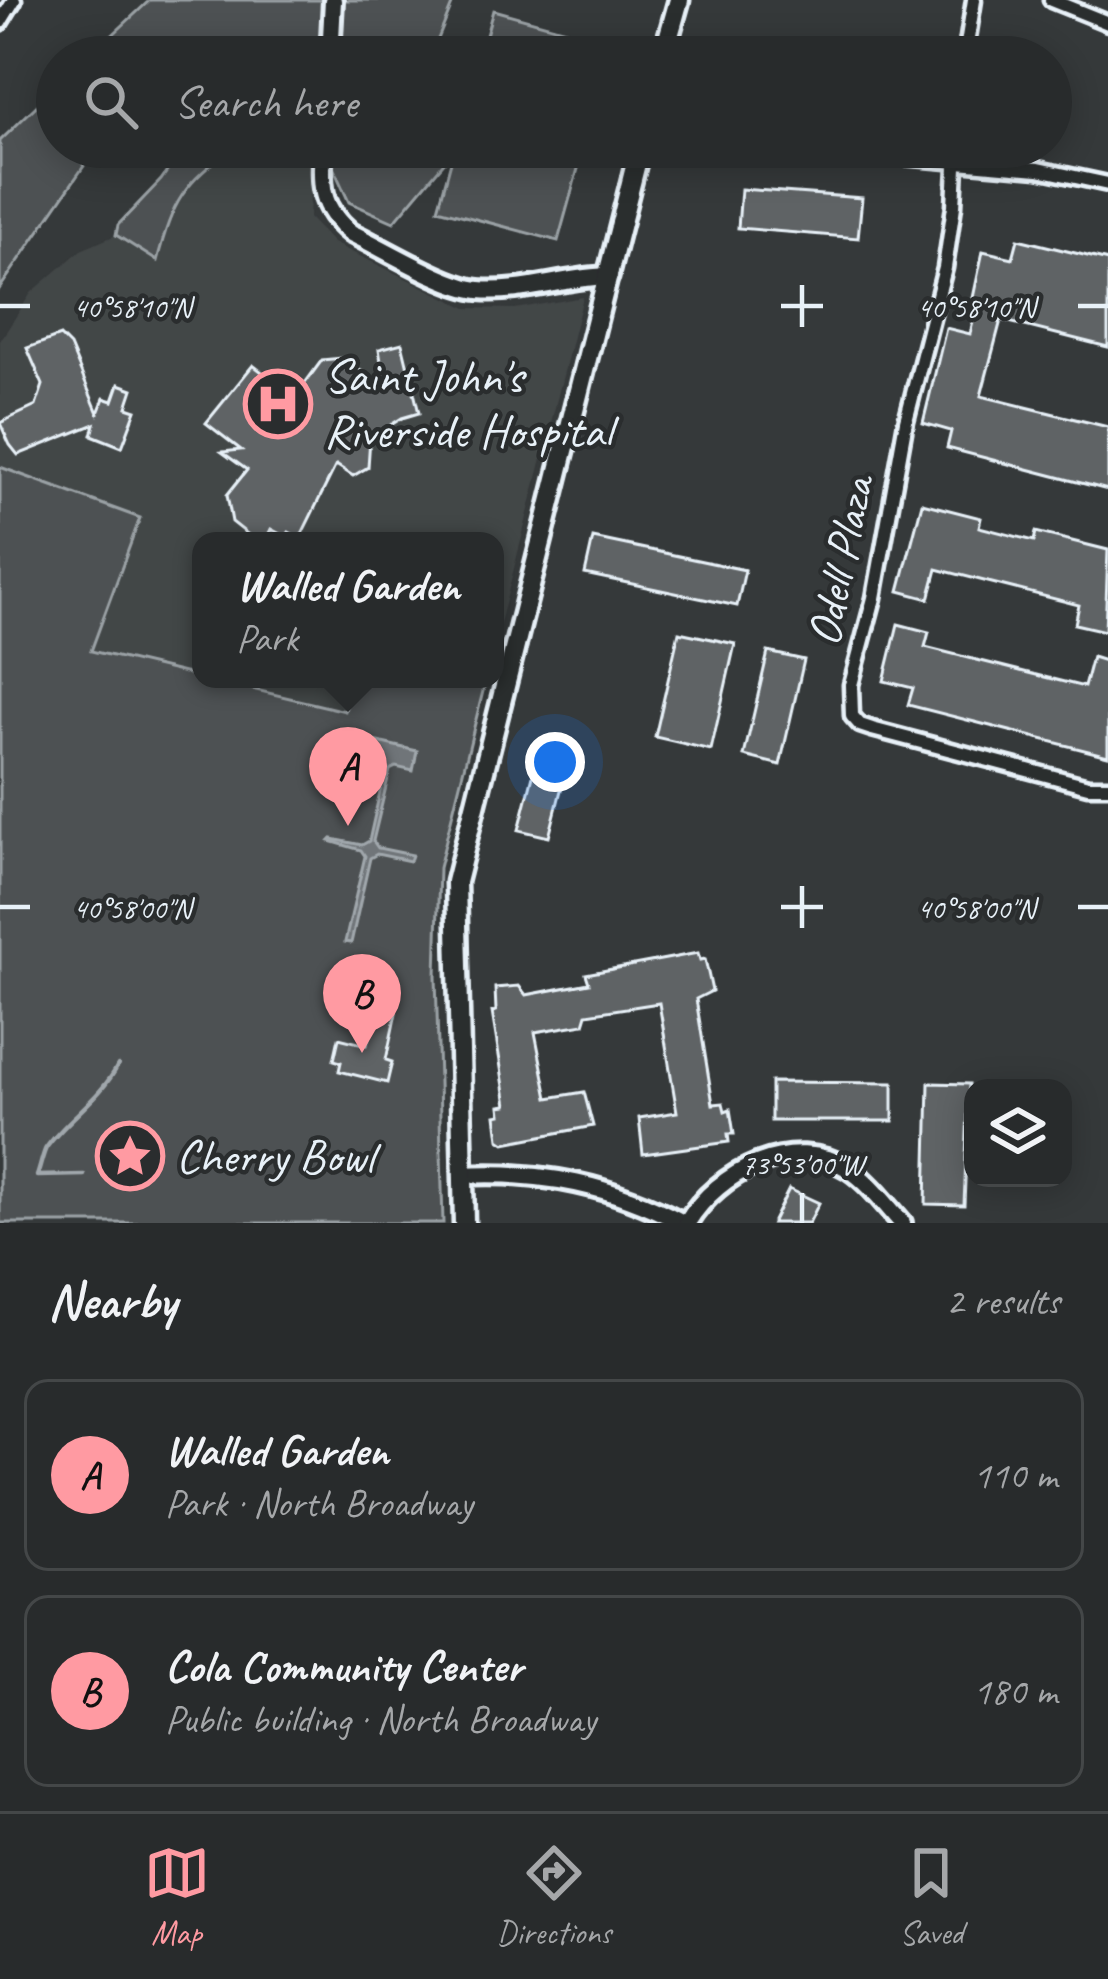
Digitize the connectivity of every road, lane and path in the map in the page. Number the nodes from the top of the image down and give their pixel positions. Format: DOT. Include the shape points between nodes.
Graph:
graph roads {
  1 [pos="14,0"];
  2 [pos="333,0"];
  3 [pos="679,0"];
  4 [pos="974,0"];
  5 [pos="1051,0"];
  6 [pos="0,23"];
  7 [pos="1108,23"];
  8 [pos="331,36"];
  9 [pos="669,36"];
  10 [pos="968,36"];
  11 [pos="323,168"];
  12 [pos="635,168"];
  13 [pos="956,168"];
  14 [pos="1033,168"];
  15 [pos="1108,184"];
  16 [pos="609,276"];
  17 [pos="1108,786"];
  18 [pos="463,1175"];
  19 [pos="464,1223"];
  20 [pos="685,1223"];
  21 [pos="902,1223"];
  1 -- 6 [label="street"];
  2 -- 8 [label="street"];
  3 -- 9 [label="main road"];
  4 -- 10 [label="street"];
  5 -- 7 [label="street"];
  11 -- 16 [label="street" via="323,199 337,222 462,286 494,290"];
  12 -- 16 [label="main road"];
  13 -- 17 [label="street, Odell Plaza" via="945,268 850,685 852,716 872,729"];
  14 -- 15 [label="street"];
  16 -- 18 [label="main road" via="456,882"];
  18 -- 19 [label="main road"];
  18 -- 20 [label="street" via="587,1183"];
  20 -- 21 [label="street" via="735,1171 804,1157 848,1169"];
}
